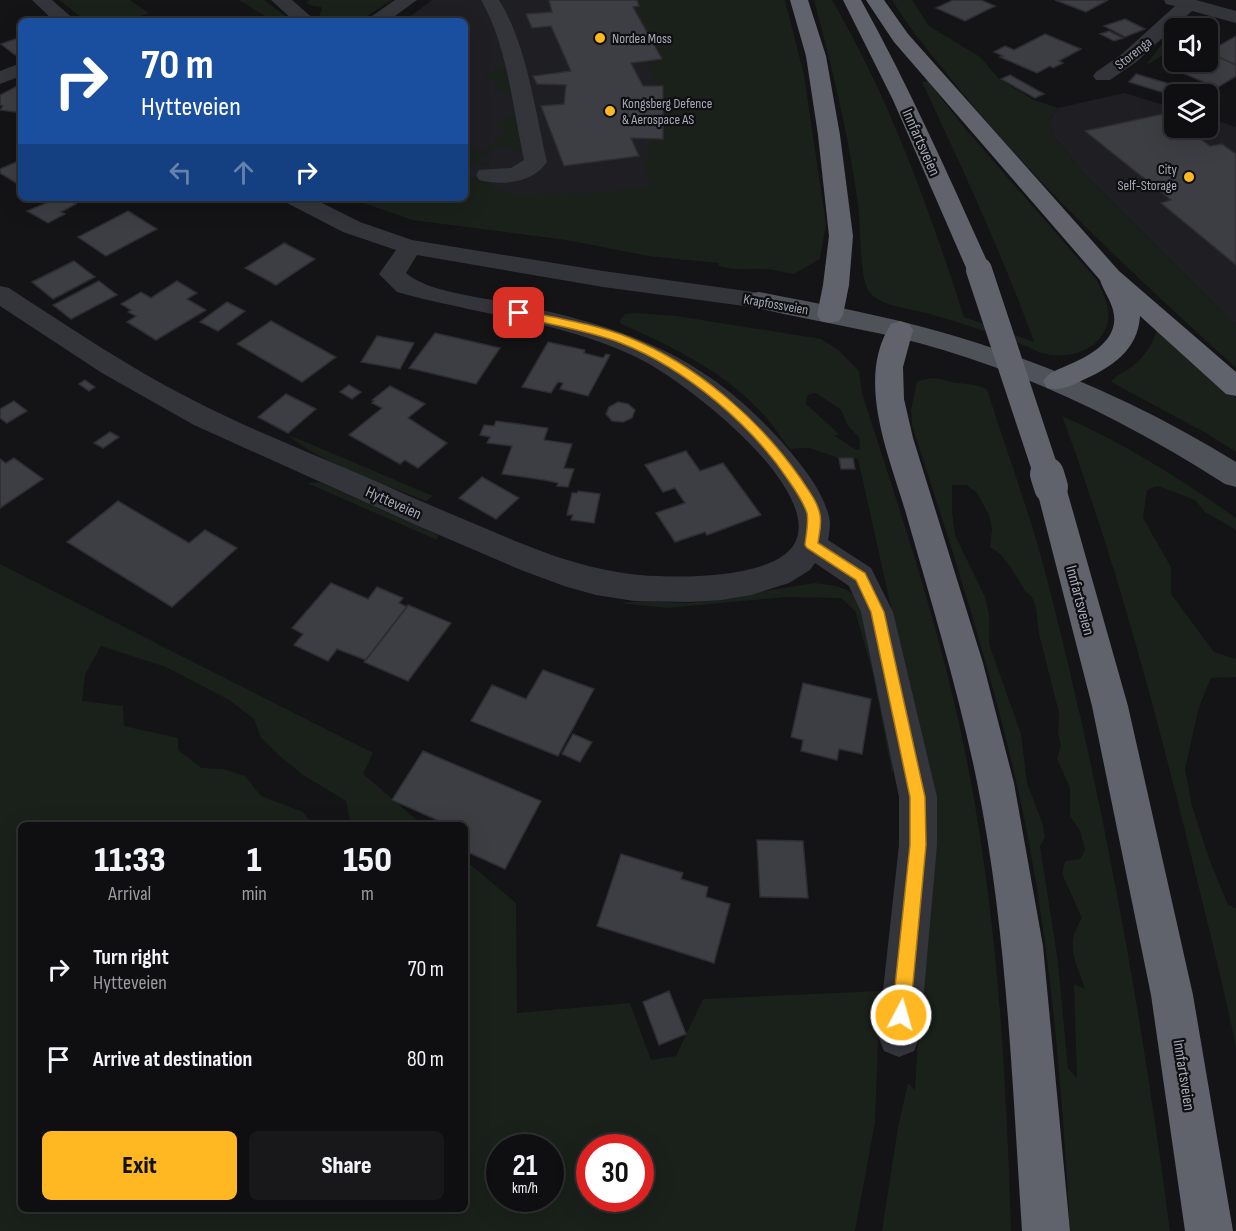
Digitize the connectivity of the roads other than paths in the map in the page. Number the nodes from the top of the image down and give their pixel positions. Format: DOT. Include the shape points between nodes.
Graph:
graph roads {
  1 [pos="40,0"];
  2 [pos="280,0"];
  3 [pos="408,0"];
  4 [pos="490,0"];
  5 [pos="799,0"];
  6 [pos="852,0"];
  7 [pos="875,0"];
  8 [pos="1181,2"];
  9 [pos="1236,16"];
  10 [pos="62,18"];
  11 [pos="302,18"];
  12 [pos="380,18"];
  13 [pos="18,70"];
  14 [pos="1102,76"];
  15 [pos="0,78"];
  16 [pos="487,175"];
  17 [pos="301,201"];
  18 [pos="411,247"];
  19 [pos="1110,276"];
  20 [pos="0,294"];
  21 [pos="759,300"];
  22 [pos="830,315"];
  23 [pos="900,330"];
  24 [pos="1057,381"];
  25 [pos="1236,387"];
  26 [pos="1236,476"];
  27 [pos="811,545"];
  28 [pos="899,1036"];
  29 [pos="1046,1231"];
  30 [pos="1209,1231"];
  1 -- 10 [label="street"];
  2 -- 11 [label="street"];
  3 -- 12 [label="street"];
  4 -- 16 [label="street" via="500,18 517,102 536,162 516,175"];
  5 -- 22 [label="highway" via="816,56 841,236"];
  6 -- 30 [label="highway, Innfartsveien, bridge" via="905,102 979,270 1051,487 1110,706 1172,994"];
  7 -- 19 [label="highway" via="901,38"];
  8 -- 9 [label="street, Storenga"];
  8 -- 14 [label="street, Storenga" via="1129,58"];
  13 -- 15 [label="street"];
  17 -- 18 [label="street, Krapfossveien" via="391,243"];
  18 -- 21 [label="street, Krapfossveien" via="579,276"];
  18 -- 27 [label="street" via="392,274 406,286 608,334 655,355 707,388 784,464 814,515"];
  19 -- 24 [label="highway" via="1127,314 1124,340 1107,357"];
  19 -- 25 [label="highway"];
  20 -- 27 [label="street, Hytteveien" via="184,407 407,509 560,573 614,585 678,590 743,584 782,572"];
  21 -- 22 [label="main road, Krapfossveien"];
  22 -- 23 [label="main road, Krapfossveien"];
  23 -- 24 [label="main road, Krapfossveien" via="1019,365"];
  23 -- 29 [label="highway" via="889,367 890,399 966,663 996,783 1023,946"];
  24 -- 26 [label="main road, Krapfossveien" via="1112,405"];
  27 -- 28 [label="street" via="860,577 878,612 918,797 918,845"];
}
